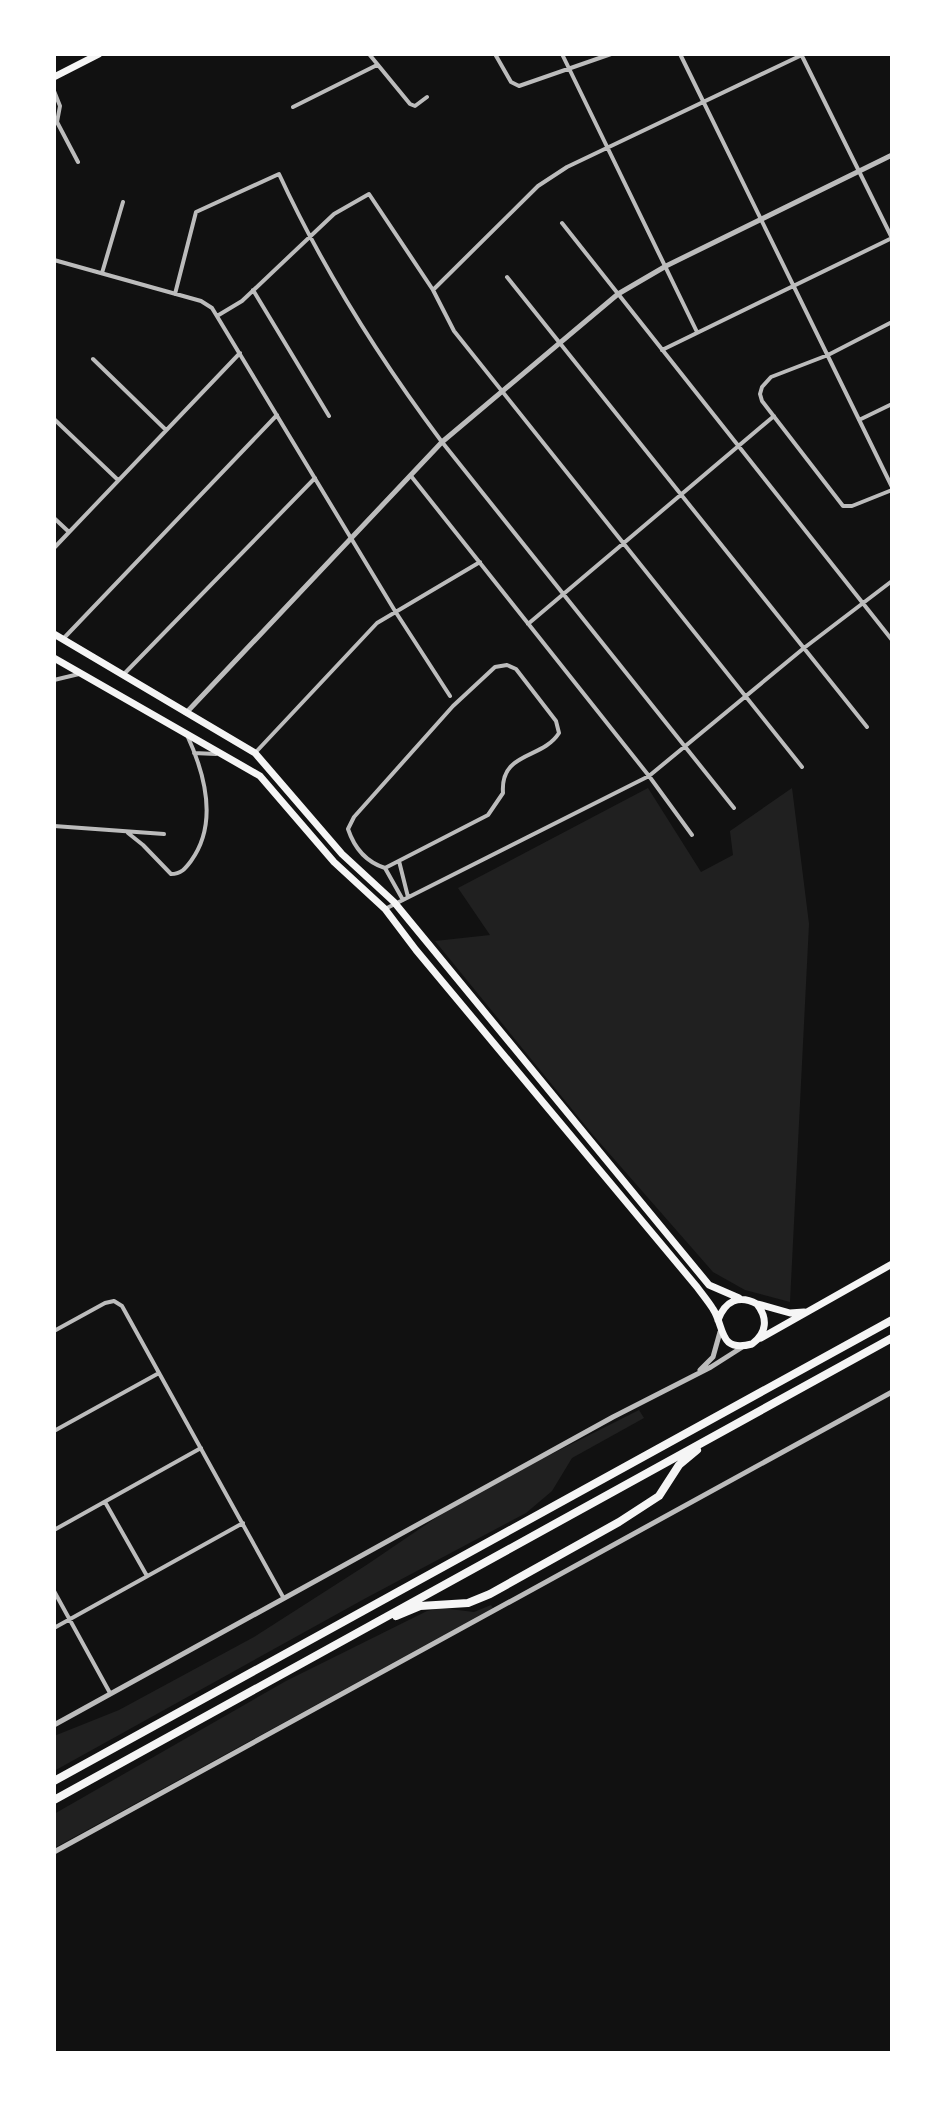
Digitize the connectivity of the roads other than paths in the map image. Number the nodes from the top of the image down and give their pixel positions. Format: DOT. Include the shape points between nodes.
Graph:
graph roads {
  1 [pos="99,54"];
  2 [pos="369,54"];
  3 [pos="562,54"];
  4 [pos="611,54"];
  5 [pos="680,54"];
  6 [pos="802,54"];
  7 [pos="497,55"];
  8 [pos="377,65"];
  9 [pos="569,69"];
  10 [pos="54,77"];
  11 [pos="54,91"];
  12 [pos="427,97"];
  13 [pos="702,101"];
  14 [pos="293,107"];
  15 [pos="608,147"];
  16 [pos="892,155"];
  17 [pos="78,162"];
  18 [pos="859,172"];
  19 [pos="123,202"];
  20 [pos="761,219"];
  21 [pos="562,223"];
  22 [pos="309,238"];
  23 [pos="892,238"];
  24 [pos="54,260"];
  25 [pos="666,266"];
  26 [pos="102,274"];
  27 [pos="507,277"];
  28 [pos="794,286"];
  29 [pos="253,290"];
  30 [pos="433,290"];
  31 [pos="175,294"];
  32 [pos="618,294"];
  33 [pos="217,316"];
  34 [pos="892,322"];
  35 [pos="697,332"];
  36 [pos="560,342"];
  37 [pos="662,350"];
  38 [pos="240,353"];
  39 [pos="828,355"];
  40 [pos="93,359"];
  41 [pos="501,392"];
  42 [pos="892,404"];
  43 [pos="277,415"];
  44 [pos="329,416"];
  45 [pos="774,416"];
  46 [pos="54,419"];
  47 [pos="859,420"];
  48 [pos="166,430"];
  49 [pos="442,442"];
  50 [pos="738,446"];
  51 [pos="411,476"];
  52 [pos="315,478"];
  53 [pos="118,480"];
  54 [pos="892,489"];
  55 [pos="681,494"];
  56 [pos="54,518"];
  57 [pos="69,532"];
  58 [pos="352,539"];
  59 [pos="622,543"];
  60 [pos="54,548"];
  61 [pos="480,562"];
  62 [pos="892,581"];
  63 [pos="563,594"];
  64 [pos="863,603"];
  65 [pos="395,611"];
  66 [pos="528,624"];
  67 [pos="54,634"];
  68 [pos="62,640"];
  69 [pos="892,640"];
  70 [pos="804,648"];
  71 [pos="54,658"];
  72 [pos="84,673"];
  73 [pos="122,676"];
  74 [pos="54,680"];
  75 [pos="450,696"];
  76 [pos="746,697"];
  77 [pos="178,708"];
  78 [pos="190,714"];
  79 [pos="171,725"];
  80 [pos="867,727"];
  81 [pos="184,732"];
  82 [pos="685,746"];
  83 [pos="194,753"];
  84 [pos="255,753"];
  85 [pos="226,755"];
  86 [pos="802,767"];
  87 [pos="649,776"];
  88 [pos="734,808"];
  89 [pos="54,826"];
  90 [pos="128,833"];
  91 [pos="164,834"];
  92 [pos="692,835"];
  93 [pos="399,861"];
  94 [pos="385,868"];
  95 [pos="402,900"];
  96 [pos="385,909"];
  97 [pos="892,1264"];
  98 [pos="742,1299"];
  99 [pos="757,1304"];
  100 [pos="807,1312"];
  101 [pos="718,1320"];
  102 [pos="892,1320"];
  103 [pos="54,1331"];
  104 [pos="720,1332"];
  105 [pos="892,1338"];
  106 [pos="759,1339"];
  107 [pos="744,1346"];
  108 [pos="159,1373"];
  109 [pos="697,1373"];
  110 [pos="892,1392"];
  111 [pos="54,1431"];
  112 [pos="714,1436"];
  113 [pos="201,1448"];
  114 [pos="105,1502"];
  115 [pos="243,1523"];
  116 [pos="54,1530"];
  117 [pos="147,1576"];
  118 [pos="54,1591"];
  119 [pos="283,1597"];
  120 [pos="69,1619"];
  121 [pos="54,1628"];
  122 [pos="355,1633"];
  123 [pos="110,1693"];
  124 [pos="54,1725"];
  125 [pos="54,1781"];
  126 [pos="54,1802"];
  127 [pos="54,1852"];
  1 -- 10 [label="main road"];
  2 -- 8 [label="street"];
  3 -- 9 [label="street"];
  4 -- 9 [label="street"];
  5 -- 13 [label="street"];
  6 -- 13 [label="street"];
  6 -- 18 [label="street"];
  7 -- 9 [label="street" via="515,86"];
  8 -- 12 [label="street" via="415,106"];
  8 -- 14 [label="street"];
  9 -- 15 [label="street"];
  11 -- 17 [label="street" via="60,106 57,122"];
  13 -- 15 [label="street"];
  13 -- 20 [label="street"];
  15 -- 25 [label="street"];
  15 -- 30 [label="street" via="538,186"];
  16 -- 18 [label="street"];
  18 -- 20 [label="street"];
  18 -- 23 [label="street"];
  19 -- 26 [label="street"];
  20 -- 25 [label="street"];
  20 -- 28 [label="street"];
  21 -- 32 [label="street"];
  22 -- 29 [label="street"];
  22 -- 30 [label="street" via="334,214 369,194"];
  22 -- 31 [label="street" via="279,174 196,212"];
  22 -- 49 [label="street" via="397,381"];
  23 -- 28 [label="street"];
  24 -- 26 [label="street"];
  25 -- 32 [label="street"];
  25 -- 35 [label="street"];
  26 -- 31 [label="street"];
  27 -- 36 [label="street"];
  28 -- 35 [label="street"];
  28 -- 39 [label="street"];
  29 -- 33 [label="street"];
  29 -- 44 [label="street"];
  30 -- 41 [label="street" via="454,331"];
  31 -- 33 [label="street" via="201,301"];
  32 -- 36 [label="street"];
  32 -- 37 [label="street"];
  33 -- 38 [label="street"];
  34 -- 39 [label="street"];
  35 -- 37 [label="street"];
  36 -- 41 [label="street"];
  36 -- 55 [label="street"];
  37 -- 50 [label="street"];
  38 -- 43 [label="street"];
  38 -- 48 [label="street"];
  39 -- 45 [label="street" via="771,377 762,387 762,401"];
  39 -- 47 [label="street"];
  40 -- 48 [label="street"];
  41 -- 49 [label="street"];
  41 -- 59 [label="street"];
  42 -- 47 [label="street"];
  43 -- 52 [label="street"];
  43 -- 68 [label="street"];
  45 -- 50 [label="street"];
  45 -- 54 [label="street" via="839,503 847,507"];
  46 -- 53 [label="street"];
  47 -- 54 [label="street"];
  48 -- 53 [label="street"];
  49 -- 51 [label="street"];
  49 -- 63 [label="street"];
  50 -- 55 [label="street"];
  50 -- 64 [label="street"];
  51 -- 58 [label="street"];
  51 -- 61 [label="street"];
  52 -- 58 [label="street"];
  52 -- 73 [label="street"];
  53 -- 57 [label="street"];
  55 -- 59 [label="street"];
  55 -- 70 [label="street"];
  56 -- 57 [label="street"];
  57 -- 60 [label="street"];
  58 -- 65 [label="street"];
  58 -- 78 [label="street"];
  59 -- 63 [label="street"];
  59 -- 76 [label="street"];
  61 -- 65 [label="street"];
  61 -- 66 [label="street"];
  62 -- 64 [label="street"];
  63 -- 66 [label="street"];
  63 -- 82 [label="street"];
  64 -- 69 [label="street"];
  64 -- 70 [label="street"];
  65 -- 75 [label="street"];
  65 -- 84 [label="street" via="377,623"];
  66 -- 87 [label="street"];
  67 -- 68 [label="main road"];
  68 -- 73 [label="main road"];
  70 -- 76 [label="street"];
  70 -- 80 [label="street"];
  71 -- 72 [label="main road"];
  72 -- 74 [label="street"];
  72 -- 79 [label="main road"];
  73 -- 77 [label="main road"];
  76 -- 82 [label="street"];
  76 -- 86 [label="street"];
  77 -- 78 [label="main road"];
  77 -- 79 [label="main road"];
  78 -- 81 [label="main road"];
  78 -- 84 [label="main road"];
  79 -- 81 [label="main road"];
  81 -- 83 [label="street"];
  81 -- 85 [label="main road"];
  82 -- 87 [label="street"];
  82 -- 88 [label="street"];
  83 -- 85 [label="street"];
  83 -- 90 [label="street" via="206,799 205,834 184,870 167,872"];
  84 -- 85 [label="main road" via="242,759"];
  84 -- 95 [label="main road" via="342,854"];
  85 -- 96 [label="main road" via="260,776 334,862"];
  87 -- 92 [label="street"];
  87 -- 95 [label="street"];
  89 -- 90 [label="street"];
  90 -- 91 [label="street"];
  93 -- 94 [label="street"];
  93 -- 94 [label="street" via="488,815 503,793 502,779 510,766 553,743 559,733 556,721 516,669 495,667 354,817 348,829 351,840 371,864"];
  93 -- 95 [label="street"];
  94 -- 95 [label="street"];
  95 -- 96 [label="street"];
  95 -- 98 [label="main road" via="704,1279"];
  96 -- 101 [label="main road" via="697,1287"];
  97 -- 100 [label="main road"];
  98 -- 99 [label="main road"];
  98 -- 101 [label="main road" via="730,1301"];
  99 -- 100 [label="main road"];
  99 -- 106 [label="main road" via="766,1321"];
  100 -- 106 [label="main road"];
  101 -- 104 [label="main road"];
  102 -- 125 [label="highway"];
  103 -- 108 [label="street" via="114,1301 122,1306"];
  104 -- 107 [label="main road" via="734,1345"];
  104 -- 109 [label="street" via="713,1357"];
  105 -- 112 [label="highway"];
  106 -- 107 [label="main road"];
  107 -- 109 [label="street"];
  108 -- 111 [label="street"];
  108 -- 113 [label="street"];
  109 -- 119 [label="street"];
  110 -- 127 [label="street"];
  112 -- 122 [label="highway"];
  112 -- 122 [label="highway" via="679,1465 659,1496 490,1594 468,1603 420,1606"];
  113 -- 114 [label="street"];
  113 -- 115 [label="street"];
  114 -- 116 [label="street"];
  114 -- 117 [label="street"];
  115 -- 117 [label="street"];
  115 -- 119 [label="street"];
  117 -- 120 [label="street"];
  118 -- 120 [label="street"];
  119 -- 123 [label="street"];
  120 -- 121 [label="street"];
  120 -- 123 [label="street"];
  122 -- 126 [label="highway"];
  123 -- 124 [label="street"];
}
